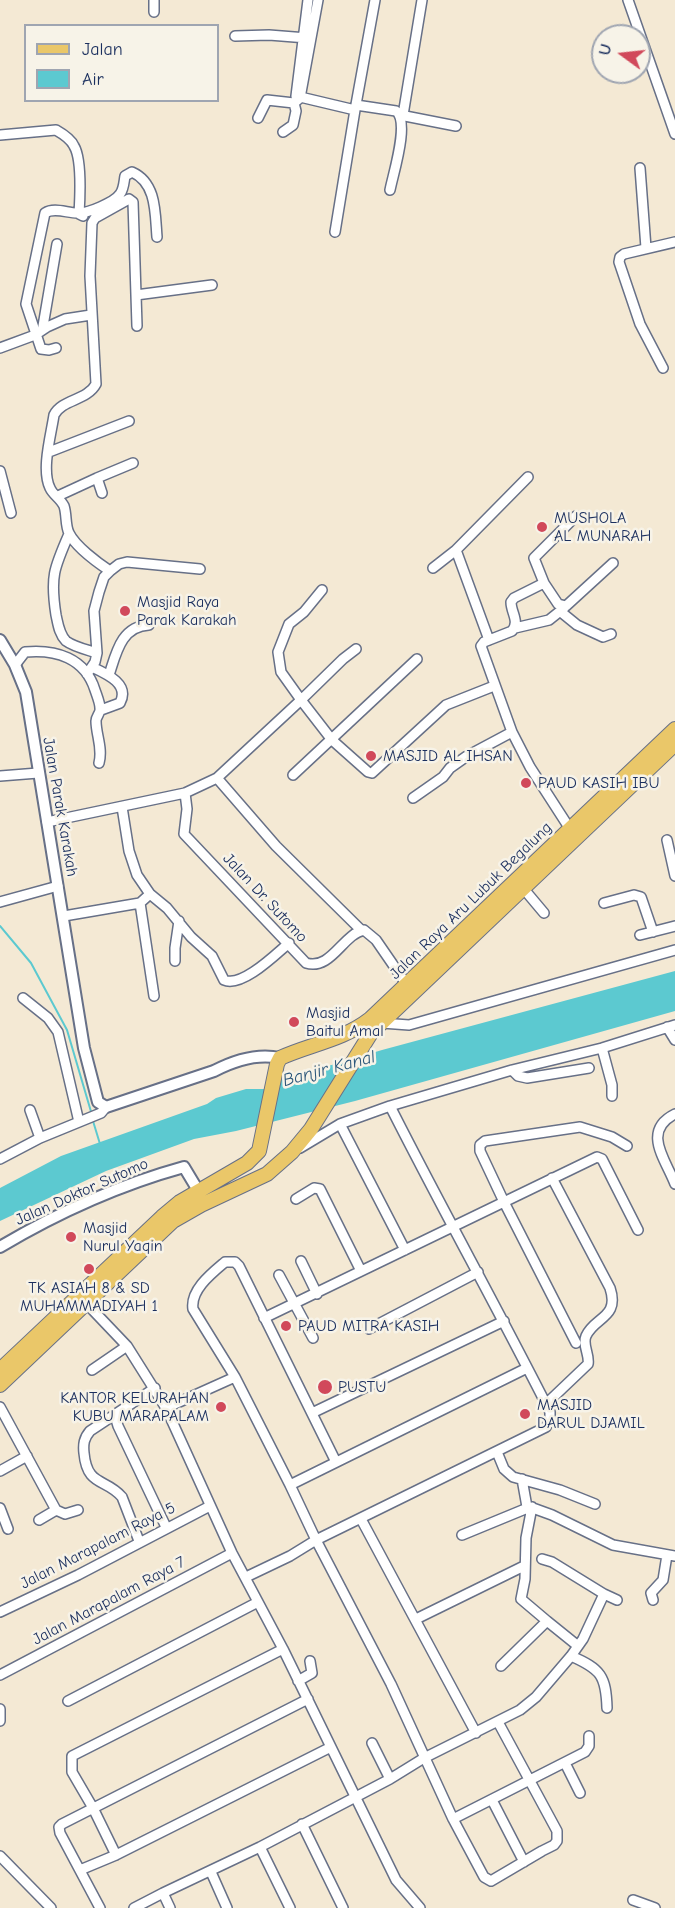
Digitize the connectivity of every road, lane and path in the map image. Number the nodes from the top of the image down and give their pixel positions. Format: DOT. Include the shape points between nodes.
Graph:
graph roads {
  1 [pos="154,0"];
  2 [pos="308,0"];
  3 [pos="318,0"];
  4 [pos="375,0"];
  5 [pos="422,0"];
  6 [pos="628,0"];
  7 [pos="154,12"];
  8 [pos="235,36"];
  9 [pos="307,38"];
  10 [pos="297,101"];
  11 [pos="355,108"];
  12 [pos="401,115"];
  13 [pos="258,118"];
  14 [pos="456,126"];
  15 [pos="283,132"];
  16 [pos="675,134"];
  17 [pos="0,135"];
  18 [pos="640,168"];
  19 [pos="390,190"];
  20 [pos="79,214"];
  21 [pos="93,221"];
  22 [pos="335,232"];
  23 [pos="157,237"];
  24 [pos="675,242"];
  25 [pos="57,244"];
  26 [pos="646,248"];
  27 [pos="212,285"];
  28 [pos="136,295"];
  29 [pos="91,315"];
  30 [pos="137,326"];
  31 [pos="40,332"];
  32 [pos="0,348"];
  33 [pos="56,348"];
  34 [pos="663,368"];
  35 [pos="129,421"];
  36 [pos="49,452"];
  37 [pos="133,463"];
  38 [pos="0,471"];
  39 [pos="528,477"];
  40 [pos="98,478"];
  41 [pos="102,494"];
  42 [pos="58,496"];
  43 [pos="11,513"];
  44 [pos="576,516"];
  45 [pos="69,534"];
  46 [pos="456,550"];
  47 [pos="613,562"];
  48 [pos="433,568"];
  49 [pos="200,569"];
  50 [pos="110,571"];
  51 [pos="544,583"];
  52 [pos="322,590"];
  53 [pos="563,609"];
  54 [pos="149,625"];
  55 [pos="515,628"];
  56 [pos="611,634"];
  57 [pos="0,640"];
  58 [pos="489,640"];
  59 [pos="357,649"];
  60 [pos="97,653"];
  61 [pos="417,659"];
  62 [pos="15,664"];
  63 [pos="89,670"];
  64 [pos="109,675"];
  65 [pos="494,686"];
  66 [pos="301,700"];
  67 [pos="101,710"];
  68 [pos="675,729"];
  69 [pos="512,732"];
  70 [pos="332,740"];
  71 [pos="675,744"];
  72 [pos="99,762"];
  73 [pos="38,773"];
  74 [pos="293,775"];
  75 [pos="0,776"];
  76 [pos="217,778"];
  77 [pos="629,781"];
  78 [pos="185,793"];
  79 [pos="413,798"];
  80 [pos="122,807"];
  81 [pos="47,822"];
  82 [pos="570,829"];
  83 [pos="667,840"];
  84 [pos="675,876"];
  85 [pos="527,879"];
  86 [pos="58,886"];
  87 [pos="150,894"];
  88 [pos="0,902"];
  89 [pos="140,903"];
  90 [pos="604,903"];
  91 [pos="544,913"];
  92 [pos="64,916"];
  93 [pos="179,921"];
  94 [pos="675,926"];
  95 [pos="361,930"];
  96 [pos="653,932"];
  97 [pos="640,935"];
  98 [pos="289,943"];
  99 [pos="675,950"];
  100 [pos="175,961"];
  101 [pos="407,985"];
  102 [pos="154,996"];
  103 [pos="23,998"];
  104 [pos="671,1026"];
  105 [pos="376,1028"];
  106 [pos="675,1040"];
  107 [pos="602,1048"];
  108 [pos="278,1064"];
  109 [pos="589,1068"];
  110 [pos="512,1070"];
  111 [pos="612,1096"];
  112 [pos="390,1106"];
  113 [pos="30,1110"];
  114 [pos="104,1110"];
  115 [pos="675,1114"];
  116 [pos="80,1121"];
  117 [pos="340,1124"];
  118 [pos="40,1138"];
  119 [pos="627,1146"];
  120 [pos="292,1152"];
  121 [pos="0,1159"];
  122 [pos="552,1178"];
  123 [pos="674,1181"];
  124 [pos="199,1192"];
  125 [pos="296,1199"];
  126 [pos="504,1202"];
  127 [pos="452,1227"];
  128 [pos="638,1230"];
  129 [pos="146,1238"];
  130 [pos="0,1247"];
  131 [pos="405,1250"];
  132 [pos="301,1262"];
  133 [pos="361,1271"];
  134 [pos="478,1272"];
  135 [pos="279,1275"];
  136 [pos="317,1294"];
  137 [pos="87,1304"];
  138 [pos="296,1304"];
  139 [pos="264,1318"];
  140 [pos="504,1322"];
  141 [pos="369,1329"];
  142 [pos="313,1338"];
  143 [pos="576,1343"];
  144 [pos="127,1346"];
  145 [pos="527,1368"];
  146 [pos="0,1370"];
  147 [pos="92,1370"];
  148 [pos="236,1377"];
  149 [pos="0,1385"];
  150 [pos="155,1388"];
  151 [pos="546,1404"];
  152 [pos="0,1407"];
  153 [pos="166,1408"];
  154 [pos="312,1413"];
  155 [pos="115,1416"];
  156 [pos="497,1452"];
  157 [pos="27,1456"];
  158 [pos="336,1462"];
  159 [pos="0,1471"];
  160 [pos="522,1479"];
  161 [pos="290,1485"];
  162 [pos="595,1504"];
  163 [pos="210,1506"];
  164 [pos="530,1507"];
  165 [pos="0,1508"];
  166 [pos="56,1510"];
  167 [pos="78,1510"];
  168 [pos="361,1519"];
  169 [pos="39,1520"];
  170 [pos="166,1527"];
  171 [pos="8,1529"];
  172 [pos="462,1535"];
  173 [pos="316,1540"];
  174 [pos="140,1541"];
  175 [pos="232,1553"];
  176 [pos="671,1555"];
  177 [pos="542,1559"];
  178 [pos="524,1566"];
  179 [pos="246,1577"];
  180 [pos="604,1594"];
  181 [pos="617,1600"];
  182 [pos="653,1600"];
  183 [pos="258,1602"];
  184 [pos="0,1612"];
  185 [pos="416,1619"];
  186 [pos="547,1622"];
  187 [pos="578,1646"];
  188 [pos="283,1649"];
  189 [pos="571,1656"];
  190 [pos="309,1661"];
  191 [pos="501,1666"];
  192 [pos="0,1675"];
  193 [pos="298,1681"];
  194 [pos="308,1699"];
  195 [pos="68,1701"];
  196 [pos="0,1708"];
  197 [pos="607,1708"];
  198 [pos="0,1721"];
  199 [pos="498,1722"];
  200 [pos="476,1733"];
  201 [pos="589,1736"];
  202 [pos="372,1743"];
  203 [pos="331,1747"];
  204 [pos="424,1758"];
  205 [pos="565,1763"];
  206 [pos="390,1779"];
  207 [pos="528,1780"];
  208 [pos="580,1792"];
  209 [pos="355,1797"];
  210 [pos="492,1800"];
  211 [pos="93,1808"];
  212 [pos="453,1818"];
  213 [pos="302,1824"];
  214 [pos="261,1847"];
  215 [pos="116,1855"];
  216 [pos="0,1856"];
  217 [pos="524,1862"];
  218 [pos="80,1870"];
  219 [pos="211,1872"];
  220 [pos="163,1893"];
  221 [pos="633,1900"];
  222 [pos="51,1908"];
  223 [pos="100,1908"];
  224 [pos="134,1908"];
  225 [pos="170,1908"];
  226 [pos="227,1908"];
  227 [pos="290,1908"];
  228 [pos="343,1908"];
  229 [pos="420,1908"];
  230 [pos="655,1908"];
  1 -- 7 [label="street"];
  2 -- 9 [label="street"];
  3 -- 9 [label="street"];
  4 -- 11 [label="street"];
  5 -- 12 [label="street"];
  6 -- 16 [label="street"];
  8 -- 9 [label="street"];
  9 -- 10 [label="street" via="295,94"];
  10 -- 11 [label="street"];
  10 -- 13 [label="street" via="267,100"];
  10 -- 15 [label="street" via="293,125"];
  11 -- 12 [label="street" via="396,111"];
  11 -- 22 [label="street"];
  12 -- 14 [label="street"];
  12 -- 19 [label="street" via="403,127"];
  17 -- 20 [label="street" via="56,130 73,144 79,172"];
  18 -- 26 [label="street"];
  20 -- 21 [label="street"];
  20 -- 23 [label="street" via="118,197 125,176 132,172 153,196"];
  20 -- 31 [label="street" via="48,210 43,215 26,304"];
  21 -- 28 [label="street" via="126,200 133,202"];
  21 -- 29 [label="street"];
  24 -- 26 [label="street"];
  25 -- 31 [label="street"];
  26 -- 34 [label="street" via="624,254 619,262 639,324"];
  27 -- 28 [label="street"];
  28 -- 30 [label="street"];
  29 -- 31 [label="street" via="65,319"];
  29 -- 36 [label="street" via="96,384 90,393 57,409"];
  31 -- 32 [label="street"];
  31 -- 33 [label="street" via="42,350"];
  35 -- 36 [label="street"];
  36 -- 42 [label="street" via="49,487"];
  37 -- 40 [label="street"];
  38 -- 43 [label="street"];
  39 -- 46 [label="street"];
  40 -- 41 [label="street"];
  40 -- 42 [label="street"];
  42 -- 45 [label="street" via="65,508"];
  44 -- 51 [label="street" via="534,558"];
  45 -- 50 [label="street"];
  45 -- 60 [label="street" via="52,578 59,629 71,644"];
  46 -- 48 [label="street"];
  46 -- 58 [label="street"];
  47 -- 53 [label="street"];
  49 -- 50 [label="street" via="127,562"];
  50 -- 60 [label="street" via="95,603"];
  51 -- 53 [label="street"];
  51 -- 55 [label="street" via="511,602"];
  52 -- 66 [label="street" via="289,624 278,652 281,672"];
  53 -- 55 [label="street" via="549,620"];
  53 -- 56 [label="street" via="587,630 603,637"];
  54 -- 64 [label="street" via="130,631 122,639"];
  55 -- 58 [label="street"];
  57 -- 62 [label="street, Jalan Parak Karakah"];
  58 -- 65 [label="street" via="482,648"];
  59 -- 66 [label="street"];
  60 -- 63 [label="street"];
  61 -- 70 [label="street"];
  62 -- 63 [label="street" via="25,652 46,651 65,656"];
  62 -- 73 [label="street, Jalan Parak Karakah" via="26,692"];
  63 -- 64 [label="street"];
  63 -- 67 [label="street"];
  64 -- 67 [label="street" via="122,687 122,700"];
  65 -- 69 [label="street"];
  65 -- 70 [label="street" via="446,705 372,773"];
  66 -- 70 [label="street"];
  66 -- 76 [label="street"];
  67 -- 72 [label="street" via="96,721"];
  68 -- 77 [label="main road, Jalan Raya Aru Lubuk Begalung"];
  69 -- 79 [label="street" via="466,756"];
  69 -- 82 [label="street"];
  70 -- 74 [label="street"];
  71 -- 77 [label="main road, Jalan Raya Aru Lubuk Begalung"];
  73 -- 75 [label="street"];
  73 -- 81 [label="street, Jalan Parak Karakah"];
  76 -- 78 [label="street"];
  76 -- 95 [label="street" via="276,846"];
  77 -- 82 [label="main road, Jalan Raya Aru Lubuk Begalung"];
  77 -- 85 [label="main road, Jalan Raya Aru Lubuk Begalung"];
  78 -- 80 [label="street"];
  78 -- 98 [label="street, Jalan Dr. Sutomo" via="184,834"];
  80 -- 81 [label="street"];
  80 -- 87 [label="street" via="137,875"];
  81 -- 86 [label="street, Jalan Parak Karakah"];
  82 -- 85 [label="main road, Jalan Raya Aru Lubuk Begalung"];
  83 -- 84 [label="street"];
  85 -- 91 [label="street"];
  85 -- 101 [label="main road, Jalan Raya Aru Lubuk Begalung"];
  85 -- 105 [label="main road, Jalan Raya Aru Lubuk Begalung"];
  86 -- 88 [label="street"];
  86 -- 92 [label="street, Jalan Parak Karakah"];
  87 -- 89 [label="street"];
  87 -- 93 [label="street"];
  89 -- 92 [label="street"];
  89 -- 102 [label="street"];
  90 -- 96 [label="street" via="634,895 641,897"];
  92 -- 114 [label="street, Jalan Parak Karakah" via="84,1048 96,1097"];
  93 -- 98 [label="street" via="212,956 227,982 254,973"];
  93 -- 100 [label="street"];
  94 -- 96 [label="street"];
  95 -- 98 [label="street, Jalan Dr. Sutomo" via="316,964 306,963"];
  95 -- 101 [label="street" via="368,931 376,940"];
  96 -- 97 [label="street"];
  99 -- 105 [label="street" via="409,1025"];
  101 -- 108 [label="main road, Jalan Raya Aru Lubuk Begalung" via="356,1030"];
  103 -- 116 [label="street" via="48,1018 58,1032"];
  104 -- 106 [label="street"];
  104 -- 107 [label="street"];
  105 -- 120 [label="main road, Jalan Raya Aru Lubuk Begalung"];
  107 -- 110 [label="street"];
  107 -- 111 [label="street"];
  108 -- 114 [label="street" via="264,1056 231,1063"];
  108 -- 124 [label="main road" via="259,1151 247,1163"];
  109 -- 110 [label="street" via="527,1078"];
  110 -- 112 [label="street"];
  112 -- 117 [label="street"];
  112 -- 127 [label="street"];
  113 -- 118 [label="street"];
  114 -- 116 [label="street"];
  115 -- 123 [label="street" via="661,1125 658,1140"];
  116 -- 118 [label="street"];
  117 -- 120 [label="street"];
  117 -- 131 [label="street"];
  118 -- 121 [label="street"];
  119 -- 126 [label="street" via="580,1127 483,1141 480,1151"];
  120 -- 129 [label="main road, Jalan Raya Aru Lubuk Begalung" via="267,1174 201,1205"];
  122 -- 126 [label="street"];
  122 -- 128 [label="street" via="600,1158"];
  122 -- 151 [label="street" via="612,1299 606,1315 585,1338 588,1365"];
  124 -- 129 [label="main road" via="180,1202"];
  124 -- 130 [label="street, Jalan Doktor Sutomo" via="184,1167 173,1170 141,1179 39,1224"];
  125 -- 133 [label="street" via="314,1188 320,1189"];
  126 -- 127 [label="street"];
  126 -- 143 [label="street"];
  127 -- 131 [label="street"];
  127 -- 134 [label="street"];
  129 -- 137 [label="main road"];
  129 -- 146 [label="main road"];
  131 -- 133 [label="street"];
  132 -- 136 [label="street"];
  133 -- 136 [label="street"];
  134 -- 140 [label="street"];
  134 -- 141 [label="street"];
  135 -- 138 [label="street"];
  136 -- 138 [label="street"];
  137 -- 144 [label="street"];
  137 -- 149 [label="main road"];
  138 -- 139 [label="street"];
  138 -- 142 [label="street"];
  139 -- 148 [label="street" via="235,1262 225,1262 194,1296 193,1309"];
  139 -- 154 [label="street"];
  140 -- 145 [label="street"];
  140 -- 154 [label="street"];
  144 -- 147 [label="street"];
  144 -- 150 [label="street"];
  145 -- 151 [label="street"];
  145 -- 158 [label="street"];
  148 -- 153 [label="street"];
  148 -- 161 [label="street"];
  150 -- 153 [label="street"];
  150 -- 155 [label="street"];
  151 -- 156 [label="street" via="550,1418 546,1427"];
  152 -- 157 [label="street"];
  153 -- 163 [label="street"];
  154 -- 158 [label="street"];
  155 -- 170 [label="street"];
  155 -- 174 [label="street" via="85,1437 86,1466 93,1477 122,1497"];
  156 -- 160 [label="street" via="504,1469"];
  156 -- 168 [label="street"];
  157 -- 159 [label="street"];
  157 -- 166 [label="street"];
  158 -- 161 [label="street"];
  160 -- 162 [label="street"];
  160 -- 164 [label="street"];
  161 -- 173 [label="street"];
  163 -- 170 [label="street, Jalan Marapalam Raya 5"];
  163 -- 175 [label="street"];
  164 -- 172 [label="street"];
  164 -- 176 [label="street" via="613,1545"];
  164 -- 178 [label="street"];
  165 -- 171 [label="street"];
  166 -- 167 [label="street" via="65,1514"];
  166 -- 169 [label="street"];
  168 -- 173 [label="street"];
  168 -- 185 [label="street"];
  170 -- 174 [label="street, Jalan Marapalam Raya 5"];
  173 -- 179 [label="street"];
  173 -- 204 [label="street" via="391,1684"];
  174 -- 184 [label="street, Jalan Marapalam Raya 5"];
  175 -- 179 [label="street"];
  175 -- 192 [label="street, Jalan Marapalam Raya 7"];
  176 -- 182 [label="street" via="663,1580 651,1593"];
  177 -- 180 [label="street"];
  178 -- 185 [label="street"];
  178 -- 186 [label="street" via="521,1600"];
  179 -- 183 [label="street"];
  180 -- 181 [label="street"];
  180 -- 187 [label="street"];
  183 -- 188 [label="street"];
  183 -- 195 [label="street"];
  185 -- 200 [label="street"];
  186 -- 187 [label="street"];
  186 -- 191 [label="street"];
  187 -- 189 [label="street"];
  188 -- 193 [label="street"];
  188 -- 211 [label="street" via="74,1753 70,1760 72,1772"];
  189 -- 197 [label="street" via="591,1666 603,1678"];
  189 -- 199 [label="street" via="531,1702"];
  190 -- 193 [label="street" via="312,1673"];
  193 -- 194 [label="street"];
  194 -- 203 [label="street"];
  194 -- 211 [label="street"];
  196 -- 198 [label="street"];
  199 -- 200 [label="street"];
  199 -- 207 [label="street"];
  200 -- 204 [label="street"];
  201 -- 205 [label="street" via="587,1751"];
  202 -- 206 [label="street"];
  203 -- 209 [label="street"];
  203 -- 215 [label="street"];
  204 -- 206 [label="street"];
  204 -- 212 [label="street"];
  205 -- 207 [label="street"];
  205 -- 208 [label="street"];
  206 -- 209 [label="street"];
  207 -- 210 [label="street"];
  207 -- 217 [label="street" via="558,1837 554,1845"];
  209 -- 213 [label="street"];
  209 -- 229 [label="street" via="396,1880"];
  210 -- 212 [label="street"];
  210 -- 217 [label="street"];
  211 -- 215 [label="street"];
  211 -- 218 [label="street" via="59,1827"];
  212 -- 217 [label="street" via="487,1880 495,1880"];
  213 -- 214 [label="street"];
  213 -- 228 [label="street"];
  214 -- 219 [label="street"];
  214 -- 227 [label="street"];
  215 -- 218 [label="street"];
  216 -- 222 [label="street"];
  218 -- 223 [label="street"];
  219 -- 220 [label="street"];
  219 -- 226 [label="street"];
  220 -- 224 [label="street"];
  220 -- 225 [label="street"];
  221 -- 230 [label="street"];
}
